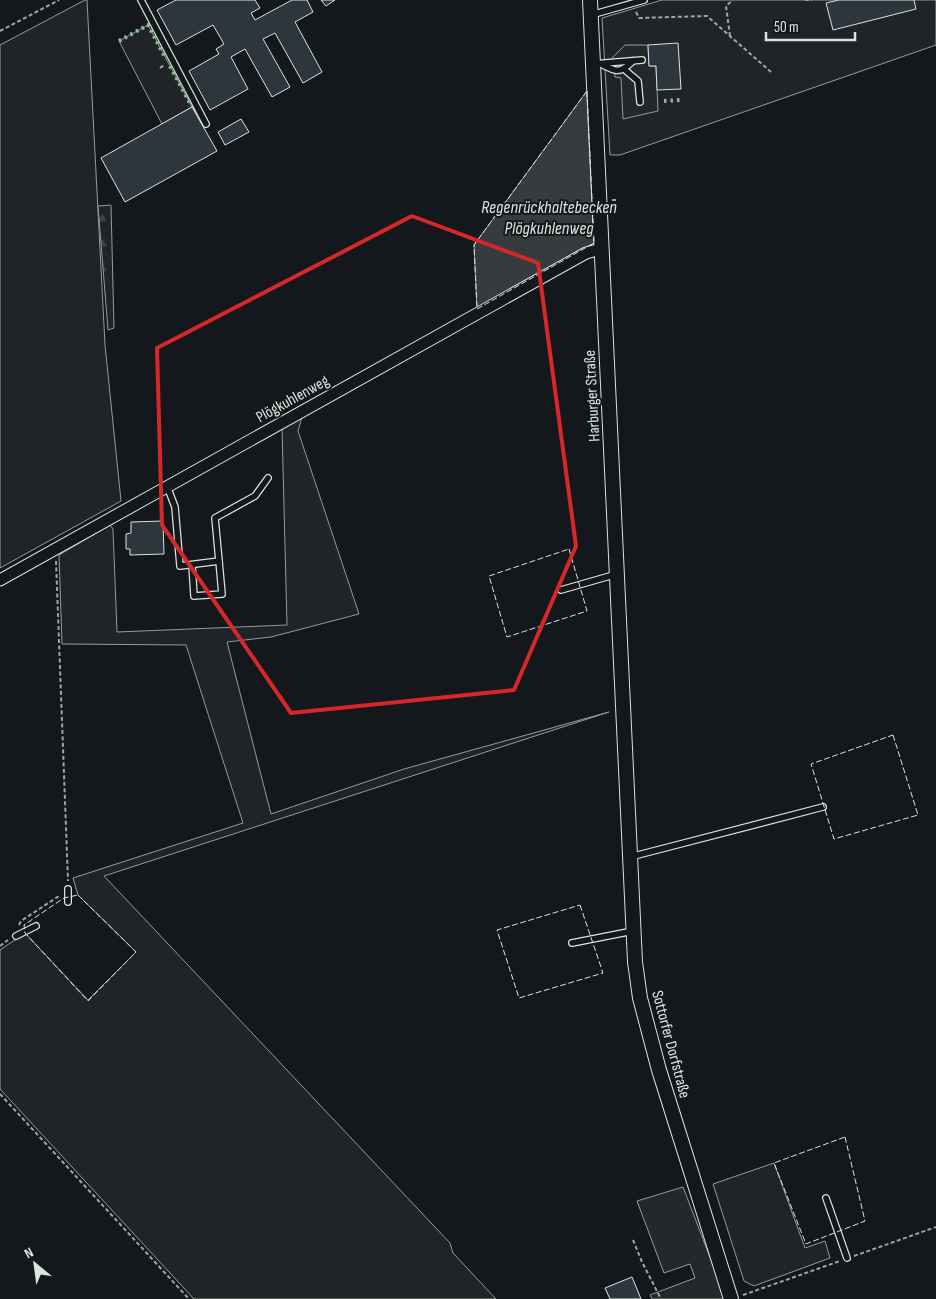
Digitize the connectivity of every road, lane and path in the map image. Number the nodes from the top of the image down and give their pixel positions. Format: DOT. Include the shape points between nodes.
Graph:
graph roads {
  1 [pos="59,0"];
  2 [pos="590,0"];
  3 [pos="644,0"];
  4 [pos="733,0"];
  5 [pos="805,0"];
  6 [pos="812,0"];
  7 [pos="139,1"];
  8 [pos="631,4"];
  9 [pos="590,15"];
  10 [pos="0,31"];
  11 [pos="730,36"];
  12 [pos="642,60"];
  13 [pos="634,61"];
  14 [pos="597,64"];
  15 [pos="625,70"];
  16 [pos="771,72"];
  17 [pos="640,102"];
  18 [pos="206,124"];
  19 [pos="601,249"];
  20 [pos="268,478"];
  21 [pos="167,486"];
  22 [pos="56,549"];
  23 [pos="219,561"];
  24 [pos="192,565"];
  25 [pos="617,574"];
  26 [pos="0,580"];
  27 [pos="561,590"];
  28 [pos="627,790"];
  29 [pos="823,807"];
  30 [pos="630,857"];
  31 [pos="68,889"];
  32 [pos="68,902"];
  33 [pos="36,926"];
  34 [pos="633,931"];
  35 [pos="16,936"];
  36 [pos="572,943"];
  37 [pos="0,946"];
  38 [pos="0,1094"];
  39 [pos="826,1198"];
  40 [pos="936,1227"];
  41 [pos="633,1240"];
  42 [pos="847,1258"];
  43 [pos="737,1298"];
  44 [pos="189,1299"];
  45 [pos="662,1299"];
  1 -- 10 [label="path"];
  2 -- 9 [label="street, Harburger Straße"];
  3 -- 8 [label="lane"];
  4 -- 11 [label="path" via="726,6"];
  5 -- 6 [label="path"];
  7 -- 18 [label="lane"];
  8 -- 9 [label="lane"];
  8 -- 11 [label="path" via="639,18 707,16"];
  9 -- 14 [label="street, Harburger Straße"];
  11 -- 16 [label="path"];
  12 -- 13 [label="lane"];
  13 -- 14 [label="lane"];
  13 -- 15 [label="lane"];
  14 -- 15 [label="lane" via="614,71"];
  14 -- 19 [label="street, Harburger Straße"];
  15 -- 17 [label="lane" via="638,81"];
  19 -- 21 [label="street, Plögkuhlenweg" via="586,253"];
  19 -- 25 [label="street, Harburger Straße"];
  20 -- 23 [label="lane" via="255,496 215,518"];
  21 -- 22 [label="street, Plögkuhlenweg"];
  21 -- 24 [label="lane" via="174,507 180,566"];
  22 -- 26 [label="street, Plögkuhlenweg"];
  22 -- 31 [label="path"];
  23 -- 24 [label="lane"];
  23 -- 24 [label="lane" via="222,594 194,596"];
  25 -- 27 [label="lane"];
  25 -- 28 [label="street, Harburger Straße"];
  28 -- 30 [label="street, Sottorfer Dorfstraße"];
  29 -- 30 [label="lane"];
  30 -- 34 [label="street, Sottorfer Dorfstraße"];
  31 -- 32 [label="lane"];
  31 -- 35 [label="path" via="21,921"];
  33 -- 35 [label="lane"];
  34 -- 36 [label="lane"];
  34 -- 43 [label="street, Sottorfer Dorfstraße" via="640,998 649,1034"];
  35 -- 37 [label="path"];
  38 -- 44 [label="path"];
  39 -- 42 [label="lane"];
  40 -- 42 [label="path"];
  41 -- 45 [label="path"];
  42 -- 43 [label="path"];
}
